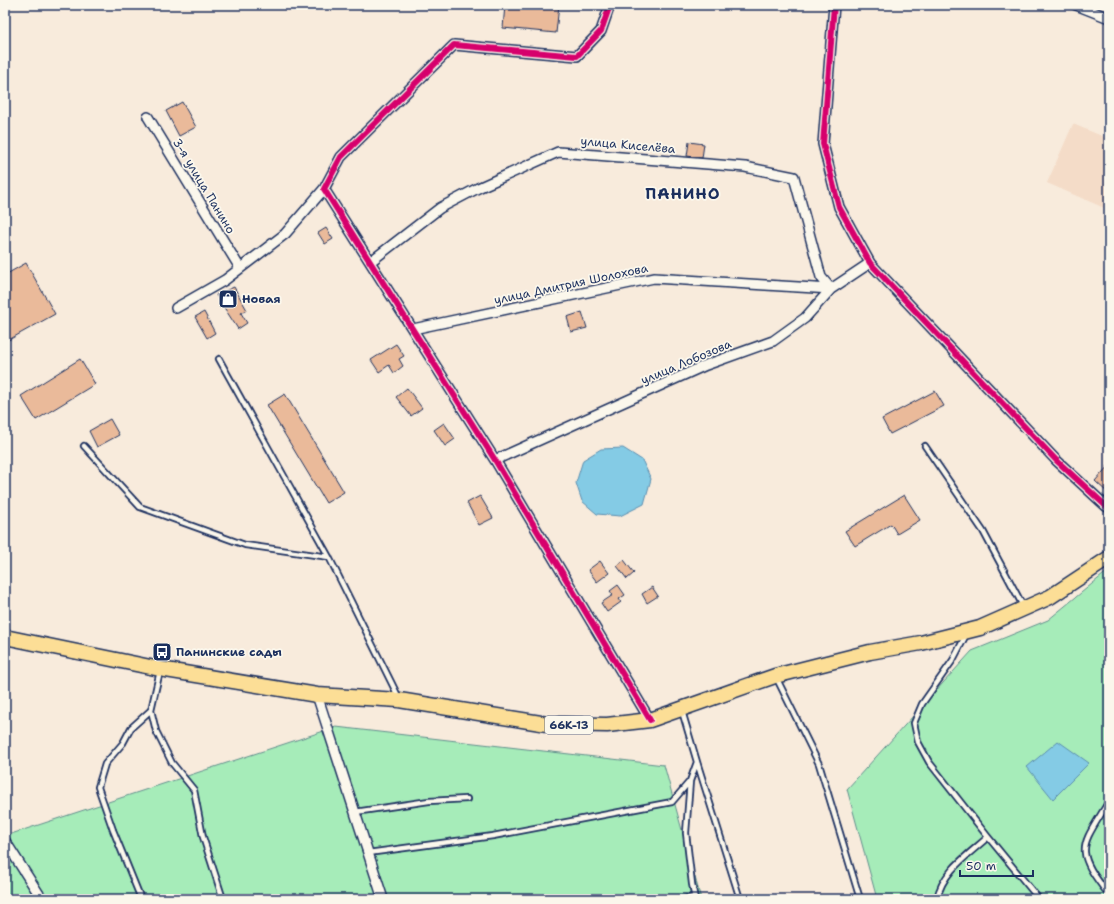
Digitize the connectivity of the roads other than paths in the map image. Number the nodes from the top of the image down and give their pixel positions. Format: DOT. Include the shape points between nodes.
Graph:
graph roads {
  1 [pos="610,5"];
  2 [pos="834,5"];
  3 [pos="1076,5"];
  4 [pos="1109,18"];
  5 [pos="148,117"];
  6 [pos="324,190"];
  7 [pos="370,262"];
  8 [pos="870,263"];
  9 [pos="240,268"];
  10 [pos="831,289"];
  11 [pos="176,308"];
  12 [pos="412,329"];
  13 [pos="219,359"];
  14 [pos="84,446"];
  15 [pos="925,446"];
  16 [pos="495,460"];
  17 [pos="1108,508"];
  18 [pos="329,557"];
  19 [pos="1109,558"];
  20 [pos="1024,609"];
  21 [pos="969,630"];
  22 [pos="5,638"];
  23 [pos="160,669"];
  24 [pos="775,676"];
  25 [pos="317,695"];
  26 [pos="399,700"];
  27 [pos="151,710"];
  28 [pos="682,710"];
  29 [pos="650,720"];
  30 [pos="697,762"];
  31 [pos="690,782"];
  32 [pos="467,799"];
  33 [pos="1109,801"];
  34 [pos="355,812"];
  35 [pos="988,837"];
  36 [pos="5,841"];
  37 [pos="368,853"];
  38 [pos="1109,895"];
  39 [pos="695,898"];
  40 [pos="42,899"];
  41 [pos="141,899"];
  42 [pos="223,899"];
  43 [pos="383,899"];
  44 [pos="684,899"];
  45 [pos="740,899"];
  46 [pos="860,899"];
  47 [pos="937,899"];
  48 [pos="1039,899"];
  1 -- 6 [label="street" via="602,31 577,56 454,45 341,157"];
  2 -- 8 [label="street" via="823,144 839,206"];
  3 -- 4 [label="street"];
  5 -- 9 [label="street, 3-я улица Панино"];
  6 -- 7 [label="street"];
  6 -- 9 [label="street" via="285,234"];
  7 -- 10 [label="street, улица Киселёва" via="440,208 558,152 745,167 794,177 821,277"];
  7 -- 12 [label="street"];
  8 -- 10 [label="street, улица Лобозова"];
  8 -- 17 [label="street" via="1056,460"];
  9 -- 11 [label="street" via="225,280"];
  10 -- 12 [label="street, улица Дмитрия Шолохова" via="654,278"];
  10 -- 16 [label="street, улица Лобозова" via="805,318 773,341 706,365"];
  12 -- 16 [label="street"];
  13 -- 18 [label="lane"];
  14 -- 18 [label="lane" via="140,507 245,545"];
  15 -- 20 [label="lane" via="983,530"];
  16 -- 29 [label="street"];
  18 -- 26 [label="lane"];
  19 -- 20 [label="main road, 66К-13" via="1070,584"];
  20 -- 21 [label="main road, 66К-13" via="980,628"];
  21 -- 24 [label="main road, 66К-13"];
  21 -- 35 [label="lane" via="953,660 922,704 914,722 918,742 929,762"];
  22 -- 23 [label="main road, 66К-13"];
  23 -- 25 [label="main road, 66К-13"];
  23 -- 27 [label="lane"];
  24 -- 28 [label="main road, 66К-13"];
  24 -- 46 [label="lane" via="819,764"];
  25 -- 26 [label="main road, 66К-13"];
  25 -- 34 [label="street"];
  26 -- 29 [label="main road, 66К-13" via="547,724 607,725"];
  27 -- 41 [label="lane" via="131,728 123,743 105,764 98,787"];
  27 -- 42 [label="lane" via="156,731 172,763 194,790 203,837"];
  28 -- 29 [label="main road, 66К-13"];
  28 -- 30 [label="lane"];
  30 -- 31 [label="lane"];
  30 -- 45 [label="lane"];
  31 -- 37 [label="lane" via="672,802 493,836"];
  31 -- 39 [label="lane" via="686,833"];
  32 -- 34 [label="lane" via="429,801"];
  33 -- 38 [label="lane" via="1087,837 1084,849 1086,860 1096,879"];
  34 -- 37 [label="street"];
  35 -- 47 [label="lane" via="951,871 939,888"];
  35 -- 48 [label="lane"];
  36 -- 40 [label="street"];
  37 -- 43 [label="street"];
  39 -- 44 [label="lane"];
}
